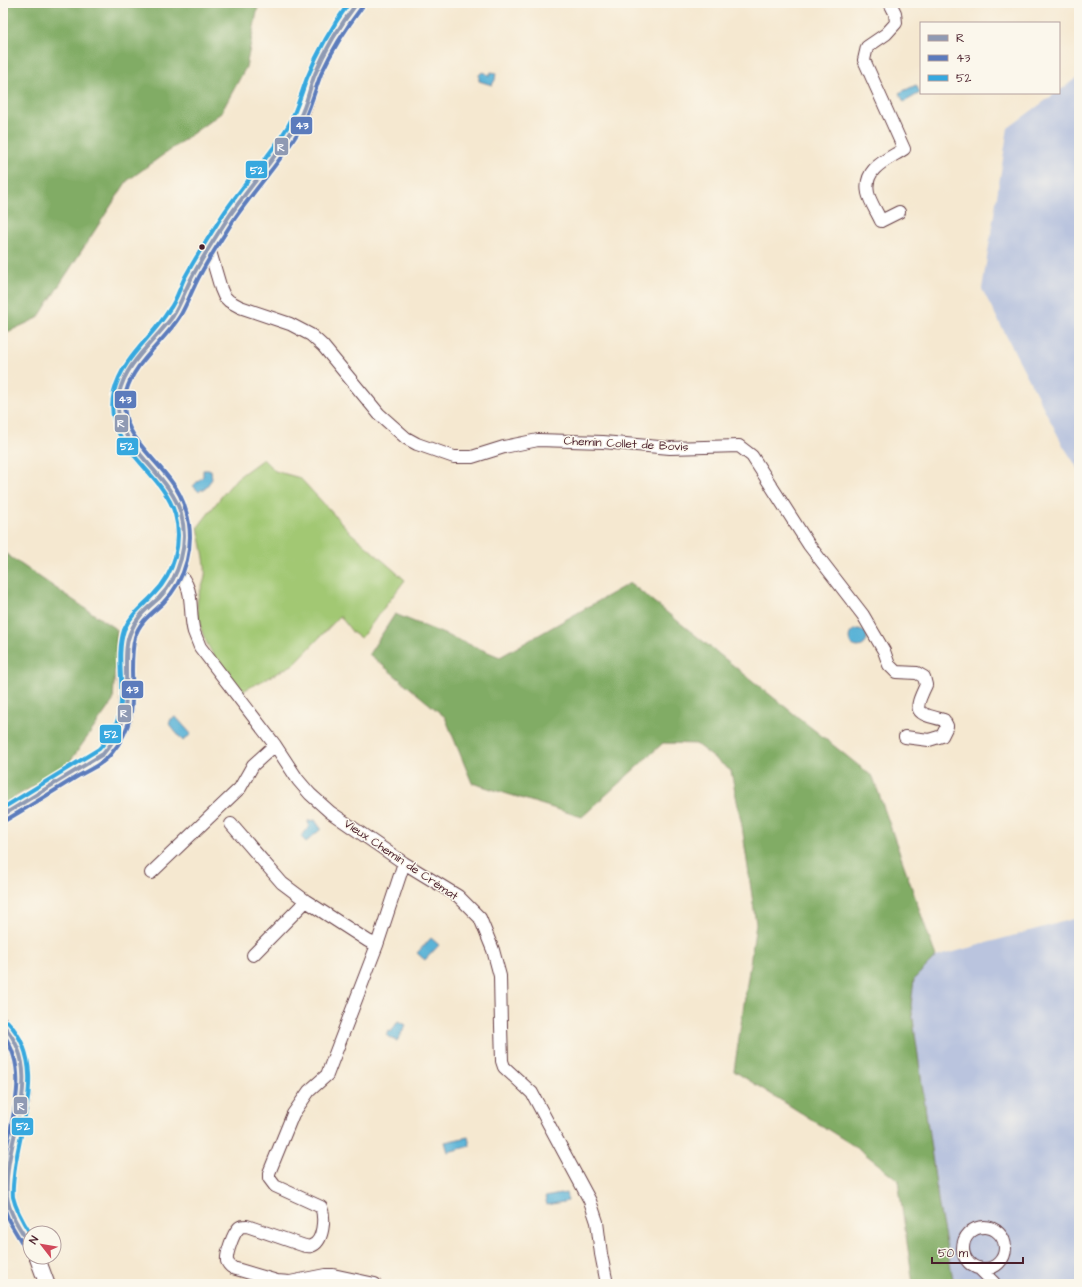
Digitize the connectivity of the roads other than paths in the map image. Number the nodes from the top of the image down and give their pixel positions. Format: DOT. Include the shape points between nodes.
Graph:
graph roads {
  1 [pos="357,3"];
  2 [pos="890,3"];
  3 [pos="899,212"];
  4 [pos="209,248"];
  5 [pos="177,572"];
  6 [pos="905,737"];
  7 [pos="275,745"];
  8 [pos="3,816"];
  9 [pos="231,824"];
  10 [pos="404,864"];
  11 [pos="151,872"];
  12 [pos="306,901"];
  13 [pos="378,945"];
  14 [pos="253,956"];
  15 [pos="3,1025"];
  16 [pos="22,1231"];
  17 [pos="40,1265"];
  18 [pos="996,1265"];
  19 [pos="979,1268"];
  20 [pos="47,1284"];
  21 [pos="375,1284"];
  22 [pos="607,1284"];
  23 [pos="995,1284"];
  1 -- 4 [label="street" via="331,40 302,113 280,151"];
  2 -- 3 [label="street" via="896,23 886,34 867,47 864,60 904,149 873,168 868,176 868,193 882,221"];
  4 -- 5 [label="street" via="175,312 123,380 119,395 118,410 126,437 164,481 174,495 180,511 183,549"];
  4 -- 6 [label="street, Chemin Collet de Bovis" via="221,289 229,301 290,324 311,336 323,346 379,414 406,438 417,444 454,457 472,457 538,440 670,448 739,446 752,456 809,545 863,615 884,651 889,665 896,672 916,673 924,677 926,685 918,703 920,711 925,716 944,720 947,726 942,736 929,740"];
  5 -- 7 [label="street, Vieux Chemin de Crémat" via="182,576 191,595 194,631 200,647"];
  5 -- 8 [label="street" via="169,588 142,613 130,634 126,651 126,711 118,734 110,746 91,763"];
  7 -- 10 [label="street, Vieux Chemin de Crémat" via="310,794 330,812"];
  7 -- 11 [label="street" via="253,765 240,788"];
  9 -- 12 [label="street" via="276,877"];
  10 -- 13 [label="street"];
  10 -- 22 [label="street, Vieux Chemin de Crémat" via="458,896 480,918 500,976 504,1067 532,1093 590,1201 597,1222 600,1254"];
  12 -- 13 [label="street"];
  12 -- 14 [label="street"];
  13 -- 21 [label="street" via="327,1076 309,1090 292,1114 269,1173 269,1178 275,1186 322,1207 324,1215 318,1242 310,1246 302,1245 241,1226 227,1254 229,1265 233,1268 277,1281 290,1282 333,1275"];
  15 -- 16 [label="street" via="15,1041 22,1066 24,1091 7,1185 8,1202"];
  17 -- 20 [label="street"];
  18 -- 19 [label="street" via="985,1269"];
  18 -- 19 [label="street" via="1004,1255 1002,1236 992,1228 979,1227 969,1233 963,1245 968,1262"];
  18 -- 23 [label="street"];
  19 -- 23 [label="street"];
}
